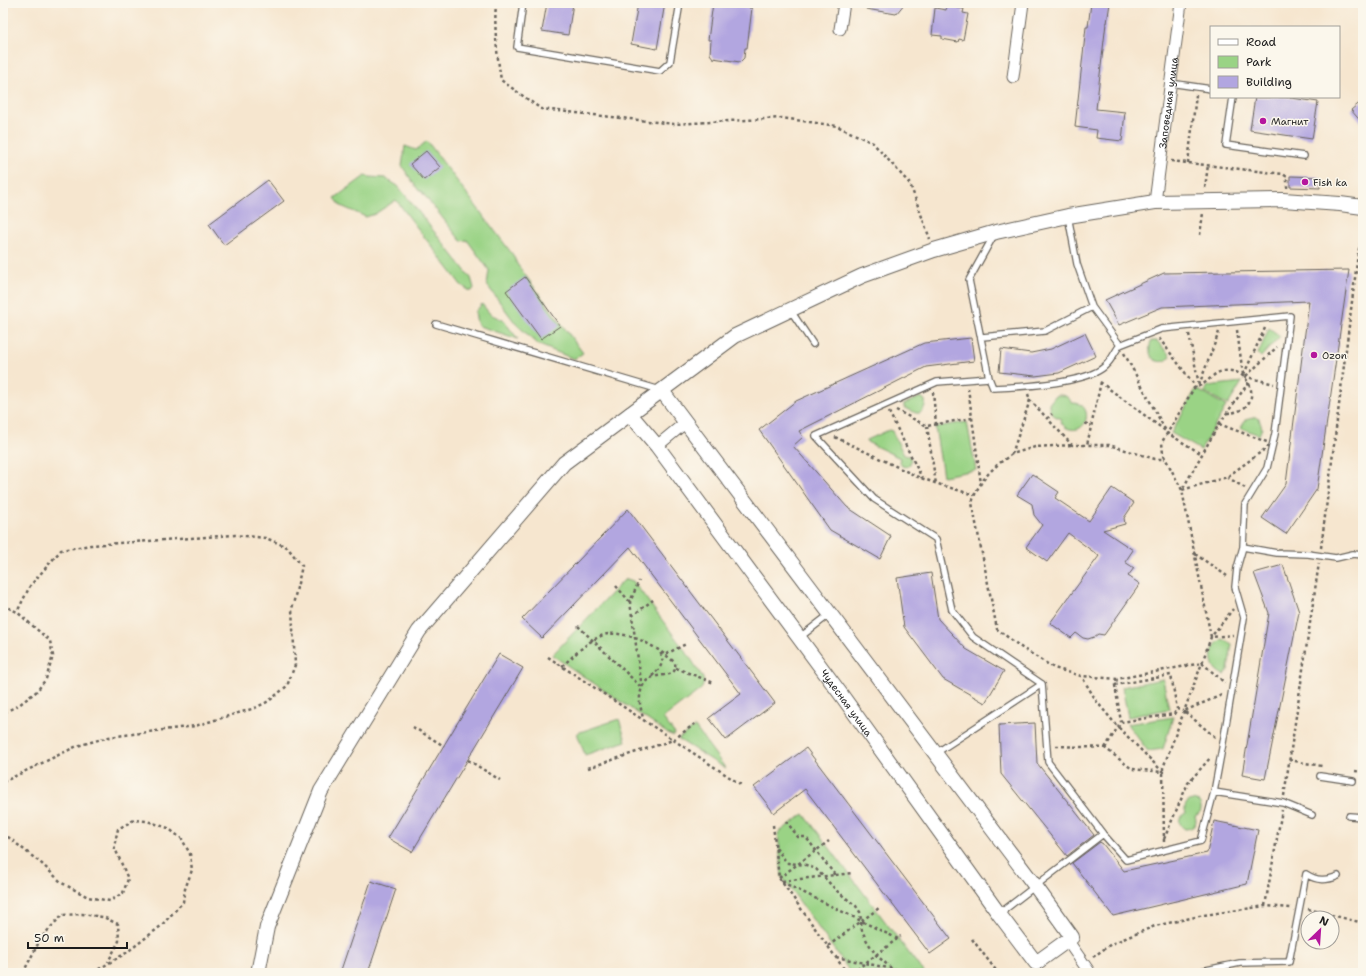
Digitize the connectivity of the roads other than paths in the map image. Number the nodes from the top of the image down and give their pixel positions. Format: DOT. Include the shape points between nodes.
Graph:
graph roads {
  1 [pos="523,3"];
  2 [pos="680,3"];
  3 [pos="844,3"];
  4 [pos="1023,3"];
  5 [pos="1180,3"];
  6 [pos="840,29"];
  7 [pos="1013,77"];
  8 [pos="1170,83"];
  9 [pos="1210,89"];
  10 [pos="1233,98"];
  11 [pos="1304,156"];
  12 [pos="1154,202"];
  13 [pos="1363,207"];
  14 [pos="1068,216"];
  15 [pos="996,232"];
  16 [pos="1092,307"];
  17 [pos="791,310"];
  18 [pos="436,324"];
  19 [pos="982,337"];
  20 [pos="814,344"];
  21 [pos="1120,345"];
  22 [pos="989,378"];
  23 [pos="662,390"];
  24 [pos="630,414"];
  25 [pos="686,422"];
  26 [pos="657,446"];
  27 [pos="1243,547"];
  28 [pos="1363,555"];
  29 [pos="830,614"];
  30 [pos="799,638"];
  31 [pos="1042,684"];
  32 [pos="935,753"];
  33 [pos="1320,776"];
  34 [pos="1353,781"];
  35 [pos="1214,792"];
  36 [pos="1312,815"];
  37 [pos="1349,816"];
  38 [pos="1363,817"];
  39 [pos="1103,834"];
  40 [pos="1338,876"];
  41 [pos="1036,887"];
  42 [pos="999,914"];
  43 [pos="1067,940"];
  44 [pos="258,973"];
  45 [pos="1090,973"];
  46 [pos="1192,973"];
  1 -- 2 [label="lane" via="517,47 660,71 670,62"];
  3 -- 6 [label="street"];
  4 -- 7 [label="street"];
  5 -- 8 [label="street, Заповедная улица"];
  8 -- 9 [label="lane"];
  8 -- 12 [label="street, Заповедная улица"];
  10 -- 11 [label="lane" via="1226,145"];
  12 -- 13 [label="street" via="1283,200"];
  12 -- 14 [label="street"];
  14 -- 15 [label="street"];
  14 -- 16 [label="lane" via="1077,264"];
  15 -- 17 [label="street" via="934,250 862,276"];
  15 -- 19 [label="lane" via="969,280"];
  16 -- 19 [label="lane" via="1045,331"];
  16 -- 21 [label="lane"];
  17 -- 20 [label="lane"];
  17 -- 23 [label="street" via="735,336"];
  18 -- 23 [label="lane"];
  19 -- 22 [label="lane"];
  21 -- 22 [label="lane" via="1106,365 1084,377 1034,386 993,388"];
  21 -- 27 [label="lane" via="1160,328 1290,316 1272,444 1267,468 1245,504"];
  22 -- 31 [label="lane" via="937,382 816,436 874,499 936,539 952,610 973,636"];
  23 -- 24 [label="street"];
  23 -- 25 [label="street"];
  24 -- 26 [label="street, Чудесная улица"];
  24 -- 44 [label="street" via="564,463 419,631 322,791 267,927"];
  25 -- 26 [label="street"];
  25 -- 29 [label="street"];
  26 -- 30 [label="street, Чудесная улица"];
  27 -- 28 [label="lane" via="1336,558 1352,554"];
  27 -- 35 [label="lane" via="1235,587 1244,618"];
  29 -- 30 [label="lane"];
  29 -- 32 [label="street"];
  30 -- 42 [label="street, Чудесная улица"];
  31 -- 32 [label="lane"];
  31 -- 39 [label="lane" via="1048,762"];
  32 -- 41 [label="street"];
  33 -- 34 [label="lane"];
  35 -- 36 [label="lane" via="1283,802"];
  35 -- 39 [label="lane" via="1201,841 1126,860"];
  37 -- 38 [label="lane"];
  39 -- 41 [label="lane"];
  40 -- 46 [label="lane" via="1325,880 1311,878 1306,874 1289,962 1240,964"];
  41 -- 42 [label="lane"];
  41 -- 43 [label="street" via="1072,937"];
  42 -- 43 [label="street, Чудесная улица" via="1036,963"];
  43 -- 45 [label="street"];
}
